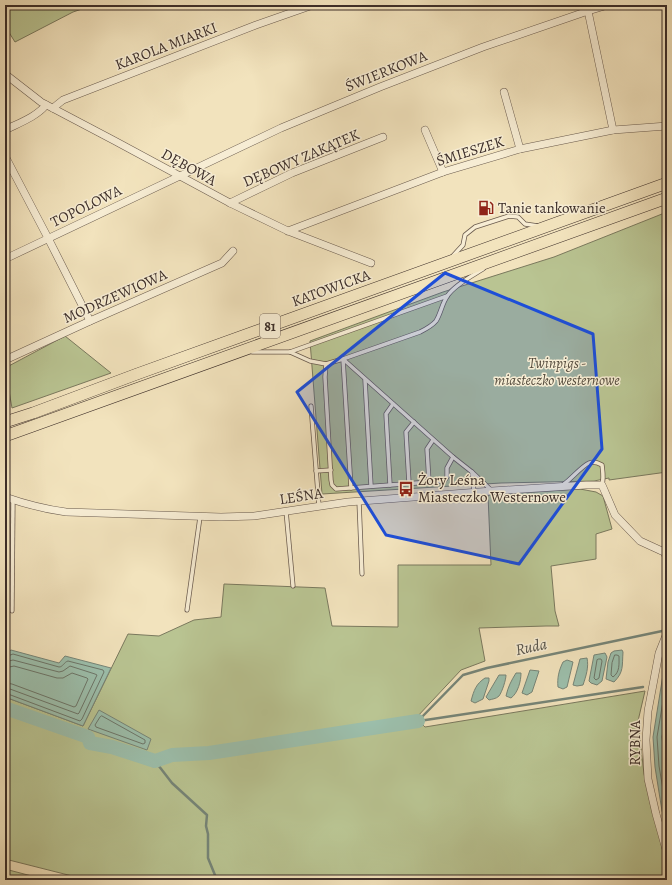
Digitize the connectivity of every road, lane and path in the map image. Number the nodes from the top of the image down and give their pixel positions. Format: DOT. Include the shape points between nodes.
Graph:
graph roads {
  1 [pos="313,5"];
  2 [pos="608,5"];
  3 [pos="587,8"];
  4 [pos="5,74"];
  5 [pos="504,92"];
  6 [pos="46,105"];
  7 [pos="53,108"];
  8 [pos="667,126"];
  9 [pos="5,130"];
  10 [pos="425,130"];
  11 [pos="612,130"];
  12 [pos="383,137"];
  13 [pos="520,149"];
  14 [pos="5,156"];
  15 [pos="443,172"];
  16 [pos="178,176"];
  17 [pos="667,183"];
  18 [pos="667,198"];
  19 [pos="230,203"];
  20 [pos="545,228"];
  21 [pos="288,231"];
  22 [pos="48,238"];
  23 [pos="233,251"];
  24 [pos="5,259"];
  25 [pos="497,260"];
  26 [pos="372,263"];
  27 [pos="447,263"];
  28 [pos="447,296"];
  29 [pos="90,321"];
  30 [pos="290,352"];
  31 [pos="239,353"];
  32 [pos="5,360"];
  33 [pos="343,360"];
  34 [pos="326,364"];
  35 [pos="365,380"];
  36 [pos="393,404"];
  37 [pos="311,406"];
  38 [pos="5,422"];
  39 [pos="414,422"];
  40 [pos="5,436"];
  41 [pos="433,440"];
  42 [pos="453,457"];
  43 [pos="331,470"];
  44 [pos="316,471"];
  45 [pos="472,472"];
  46 [pos="429,482"];
  47 [pos="409,484"];
  48 [pos="390,485"];
  49 [pos="371,486"];
  50 [pos="602,486"];
  51 [pos="560,487"];
  52 [pos="351,488"];
  53 [pos="492,491"];
  54 [pos="474,493"];
  55 [pos="5,497"];
  56 [pos="13,500"];
  57 [pos="359,501"];
  58 [pos="319,506"];
  59 [pos="286,511"];
  60 [pos="200,517"];
  61 [pos="667,558"];
  62 [pos="362,574"];
  63 [pos="293,586"];
  64 [pos="187,610"];
  65 [pos="12,611"];
  66 [pos="666,634"];
  67 [pos="667,853"];
  1 -- 7 [label="street, KAROLA MIARKI" via="63,100"];
  2 -- 3 [label="street, ŚWIERKOWA"];
  3 -- 11 [label="street"];
  3 -- 16 [label="street, ŚWIERKOWA" via="380,87 281,128"];
  4 -- 6 [label="street, DĘBOWA"];
  5 -- 13 [label="street"];
  6 -- 7 [label="street, DĘBOWA"];
  6 -- 9 [label="street" via="34,115"];
  7 -- 16 [label="street, DĘBOWA"];
  8 -- 11 [label="street, ŚMIESZEK"];
  10 -- 15 [label="street"];
  11 -- 13 [label="street, ŚMIESZEK"];
  12 -- 19 [label="street, DĘBOWY ZAKĄTEK" via="292,173"];
  13 -- 15 [label="street, ŚMIESZEK"];
  14 -- 22 [label="street"];
  15 -- 21 [label="street, ŚMIESZEK"];
  16 -- 19 [label="street, DĘBOWA"];
  16 -- 22 [label="street, TOPOLOWA"];
  17 -- 20 [label="main road, KATOWICKA / 81"];
  18 -- 25 [label="main road, KATOWICKA / 81"];
  19 -- 21 [label="street, DĘBOWA"];
  20 -- 27 [label="main road, KATOWICKA / 81"];
  20 -- 27 [label="lane" via="525,224 518,218 509,216 475,227 465,235 463,245"];
  21 -- 26 [label="street, DĘBOWA"];
  22 -- 24 [label="street, TOPOLOWA"];
  22 -- 29 [label="street"];
  23 -- 29 [label="street, MODRZEWIOWA" via="222,263"];
  25 -- 28 [label="lane" via="461,283"];
  25 -- 31 [label="main road, KATOWICKA / 81"];
  27 -- 38 [label="main road, KATOWICKA / 81"];
  28 -- 30 [label="lane"];
  28 -- 33 [label="lane" via="436,322 429,327"];
  29 -- 32 [label="street, MODRZEWIOWA"];
  30 -- 31 [label="lane"];
  30 -- 34 [label="lane" via="310,361"];
  31 -- 40 [label="main road, KATOWICKA / 81"];
  33 -- 34 [label="lane"];
  33 -- 35 [label="lane"];
  33 -- 52 [label="lane"];
  34 -- 43 [label="lane"];
  35 -- 36 [label="lane"];
  35 -- 49 [label="lane"];
  36 -- 39 [label="lane"];
  36 -- 48 [label="lane" via="386,414"];
  37 -- 44 [label="lane"];
  39 -- 41 [label="lane"];
  39 -- 47 [label="lane" via="406,432"];
  41 -- 42 [label="lane"];
  41 -- 46 [label="lane" via="427,449"];
  42 -- 45 [label="lane"];
  42 -- 46 [label="lane" via="444,481"];
  43 -- 44 [label="lane"];
  43 -- 52 [label="lane" via="332,485 336,489"];
  44 -- 58 [label="lane"];
  45 -- 53 [label="lane"];
  45 -- 54 [label="lane"];
  46 -- 47 [label="lane"];
  47 -- 48 [label="lane"];
  48 -- 49 [label="lane"];
  49 -- 52 [label="lane"];
  50 -- 51 [label="street, LEŚNA"];
  50 -- 51 [label="lane" via="602,466 593,462 584,466"];
  50 -- 61 [label="street" via="615,515 640,541 664,552"];
  51 -- 53 [label="street, LEŚNA"];
  53 -- 54 [label="street, LEŚNA"];
  54 -- 57 [label="street, LEŚNA"];
  55 -- 56 [label="street, LEŚNA"];
  56 -- 60 [label="street, LEŚNA" via="66,512"];
  56 -- 65 [label="lane"];
  57 -- 58 [label="street, LEŚNA"];
  57 -- 62 [label="lane"];
  58 -- 59 [label="street, LEŚNA"];
  59 -- 60 [label="street, LEŚNA" via="254,516"];
  59 -- 63 [label="lane"];
  60 -- 64 [label="lane"];
  66 -- 67 [label="street, RYBNA" via="659,653 648,711 646,740 648,779"];
}
